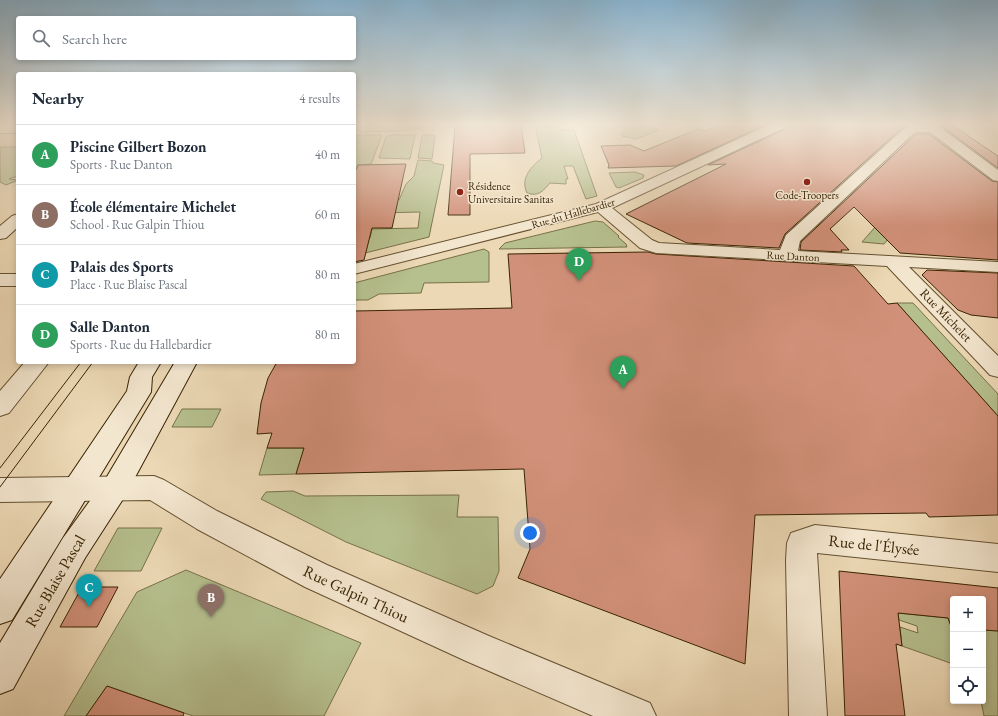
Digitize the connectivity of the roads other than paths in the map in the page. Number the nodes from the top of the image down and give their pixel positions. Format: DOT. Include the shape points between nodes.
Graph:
graph roads {
  1 [pos="708,158"];
  2 [pos="879,158"];
  3 [pos="972,158"];
  4 [pos="998,178"];
  5 [pos="601,208"];
  6 [pos="16,221"];
  7 [pos="0,234"];
  8 [pos="789,256"];
  9 [pos="893,262"];
  10 [pos="998,267"];
  11 [pos="356,269"];
  12 [pos="0,280"];
  13 [pos="16,280"];
  14 [pos="36,364"];
  15 [pos="149,364"];
  16 [pos="185,364"];
  17 [pos="997,367"];
  18 [pos="0,407"];
  19 [pos="115,488"];
  20 [pos="76,489"];
  21 [pos="0,490"];
  22 [pos="998,558"];
  23 [pos="0,608"];
  24 [pos="0,676"];
  25 [pos="637,716"];
  26 [pos="808,716"];
  1 -- 5 [label="street, Rue du Hallebardier"];
  2 -- 8 [label="street" via="792,239"];
  3 -- 4 [label="street"];
  5 -- 8 [label="street, Rue Danton" via="646,244 656,248"];
  5 -- 11 [label="street, Rue du Hallebardier"];
  6 -- 7 [label="street"];
  8 -- 9 [label="street, Rue Danton"];
  9 -- 10 [label="street, Rue Danton"];
  9 -- 17 [label="street, Rue Michelet"];
  12 -- 13 [label="street"];
  14 -- 18 [label="street"];
  15 -- 20 [label="street" via="141,376 139,392"];
  16 -- 19 [label="street, Rue Blaise Pascal"];
  19 -- 20 [label="street, Rue Galpin Thiou"];
  19 -- 24 [label="street, Rue Blaise Pascal" via="77,543"];
  19 -- 25 [label="street, Rue Galpin Thiou" via="154,488 207,520 316,576 485,652"];
  20 -- 21 [label="street, Rue Galpin Thiou"];
  20 -- 23 [label="street"];
  22 -- 26 [label="street, Rue de l'Élysée" via="834,540 815,539 802,544"];
}
